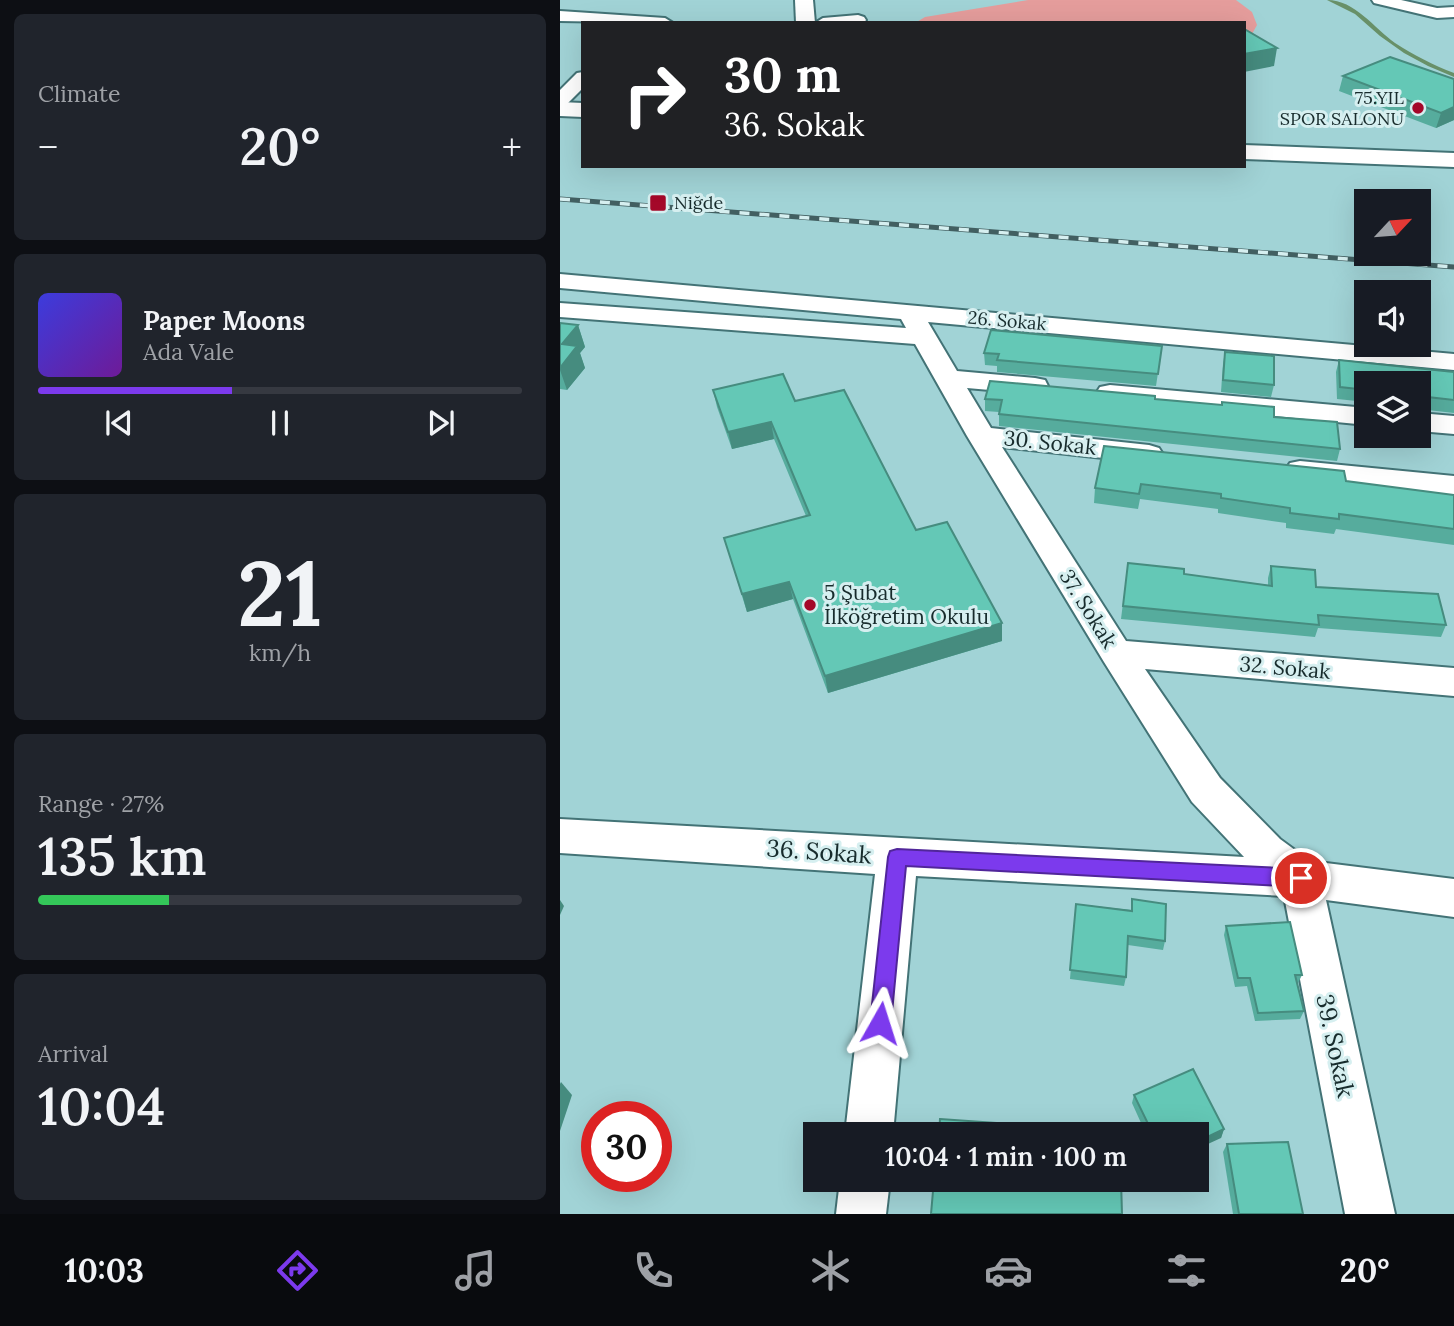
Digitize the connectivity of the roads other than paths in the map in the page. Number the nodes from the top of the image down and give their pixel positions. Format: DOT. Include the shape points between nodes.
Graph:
graph roads {
  1 [pos="804,0"];
  2 [pos="1380,0"];
  3 [pos="654,7"];
  4 [pos="1454,12"];
  5 [pos="1437,13"];
  6 [pos="560,16"];
  7 [pos="858,20"];
  8 [pos="625,21"];
  9 [pos="639,21"];
  10 [pos="806,21"];
  11 [pos="846,21"];
  12 [pos="1454,30"];
  13 [pos="581,80"];
  14 [pos="566,102"];
  15 [pos="1246,137"];
  16 [pos="1454,145"];
  17 [pos="1246,152"];
  18 [pos="1454,160"];
  19 [pos="560,281"];
  20 [pos="560,310"];
  21 [pos="916,325"];
  22 [pos="1454,362"];
  23 [pos="947,378"];
  24 [pos="1055,388"];
  25 [pos="1082,390"];
  26 [pos="1354,416"];
  27 [pos="1431,423"];
  28 [pos="1454,425"];
  29 [pos="981,436"];
  30 [pos="1176,457"];
  31 [pos="1273,467"];
  32 [pos="1454,486"];
  33 [pos="1116,653"];
  34 [pos="1454,682"];
  35 [pos="560,836"];
  36 [pos="897,857"];
  37 [pos="1301,878"];
  38 [pos="1454,898"];
  39 [pos="870,1122"];
  40 [pos="863,1192"];
  41 [pos="861,1214"];
  42 [pos="1370,1214"];
  1 -- 10 [label="main road"];
  2 -- 5 [label="street"];
  3 -- 9 [label="street"];
  4 -- 5 [label="street"];
  5 -- 12 [label="street"];
  6 -- 8 [label="street"];
  7 -- 11 [label="street"];
  13 -- 14 [label="street"];
  15 -- 16 [label="main road"];
  17 -- 18 [label="main road"];
  19 -- 21 [label="street, 26. Sokak"];
  20 -- 21 [label="street"];
  21 -- 22 [label="street, 26. Sokak"];
  21 -- 23 [label="street, 37. Sokak"];
  23 -- 24 [label="street"];
  23 -- 29 [label="street, 37. Sokak"];
  25 -- 26 [label="street"];
  27 -- 28 [label="street"];
  29 -- 30 [label="street, 30. Sokak"];
  29 -- 33 [label="street, 37. Sokak"];
  31 -- 32 [label="street"];
  33 -- 34 [label="street, 32. Sokak"];
  33 -- 37 [label="street, 37. Sokak" via="1206,790 1266,852"];
  35 -- 36 [label="street, 36. Sokak"];
  36 -- 37 [label="street, 36. Sokak"];
  36 -- 39 [label="street"];
  37 -- 38 [label="street, 36. Sokak"];
  37 -- 42 [label="street, 39. Sokak"];
  40 -- 41 [label="street"];
}
